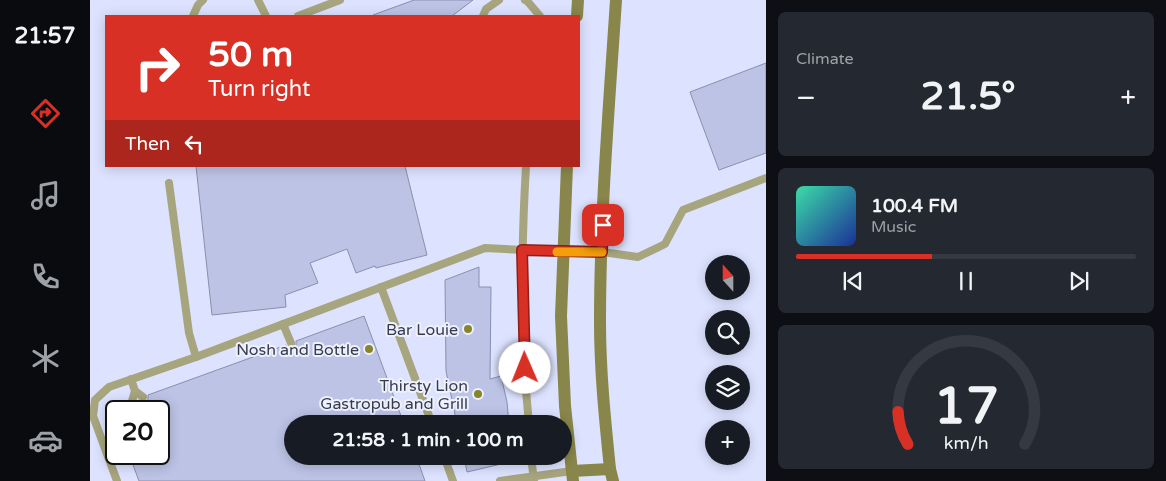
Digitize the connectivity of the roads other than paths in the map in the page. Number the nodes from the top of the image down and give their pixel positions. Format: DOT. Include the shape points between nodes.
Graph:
graph roads {
  1 [pos="258,0"];
  2 [pos="340,0"];
  3 [pos="499,0"];
  4 [pos="525,0"];
  5 [pos="578,0"];
  6 [pos="616,0"];
  7 [pos="626,0"];
  8 [pos="199,2"];
  9 [pos="193,15"];
  10 [pos="266,15"];
  11 [pos="301,15"];
  12 [pos="483,15"];
  13 [pos="539,15"];
  14 [pos="577,15"];
  15 [pos="615,16"];
  16 [pos="526,167"];
  17 [pos="567,167"];
  18 [pos="766,178"];
  19 [pos="169,183"];
  20 [pos="522,250"];
  21 [pos="564,252"];
  22 [pos="602,252"];
  23 [pos="381,287"];
  24 [pos="283,324"];
  25 [pos="291,343"];
  26 [pos="196,357"];
  27 [pos="131,379"];
  28 [pos="135,391"];
  29 [pos="143,397"];
  30 [pos="132,400"];
  31 [pos="429,415"];
  32 [pos="527,415"];
  33 [pos="448,465"];
  34 [pos="532,465"];
  35 [pos="612,475"];
  36 [pos="573,476"];
  37 [pos="533,478"];
  38 [pos="117,481"];
  39 [pos="454,481"];
  40 [pos="500,481"];
  1 -- 10 [label="lane"];
  2 -- 11 [label="lane"];
  3 -- 12 [label="lane" via="486,9"];
  4 -- 13 [label="lane"];
  5 -- 14 [label="main road"];
  6 -- 15 [label="main road"];
  7 -- 15 [label="main road"];
  8 -- 9 [label="lane"];
  15 -- 22 [label="main road"];
  16 -- 20 [label="lane"];
  17 -- 21 [label="main road"];
  18 -- 22 [label="lane" via="683,210 665,244 638,257"];
  19 -- 26 [label="lane" via="189,333"];
  20 -- 21 [label="lane"];
  20 -- 23 [label="lane" via="485,248"];
  20 -- 32 [label="lane"];
  21 -- 22 [label="lane"];
  21 -- 36 [label="main road" via="561,316"];
  22 -- 35 [label="main road" via="601,375"];
  23 -- 24 [label="lane"];
  23 -- 31 [label="lane"];
  24 -- 25 [label="lane"];
  24 -- 26 [label="lane"];
  26 -- 27 [label="lane"];
  27 -- 28 [label="lane"];
  27 -- 38 [label="lane" via="109,387 95,400 93,416"];
  28 -- 29 [label="lane"];
  28 -- 30 [label="lane"];
  33 -- 39 [label="lane"];
  34 -- 37 [label="lane"];
  35 -- 36 [label="main road"];
  36 -- 37 [label="lane"];
  37 -- 40 [label="lane"];
}
